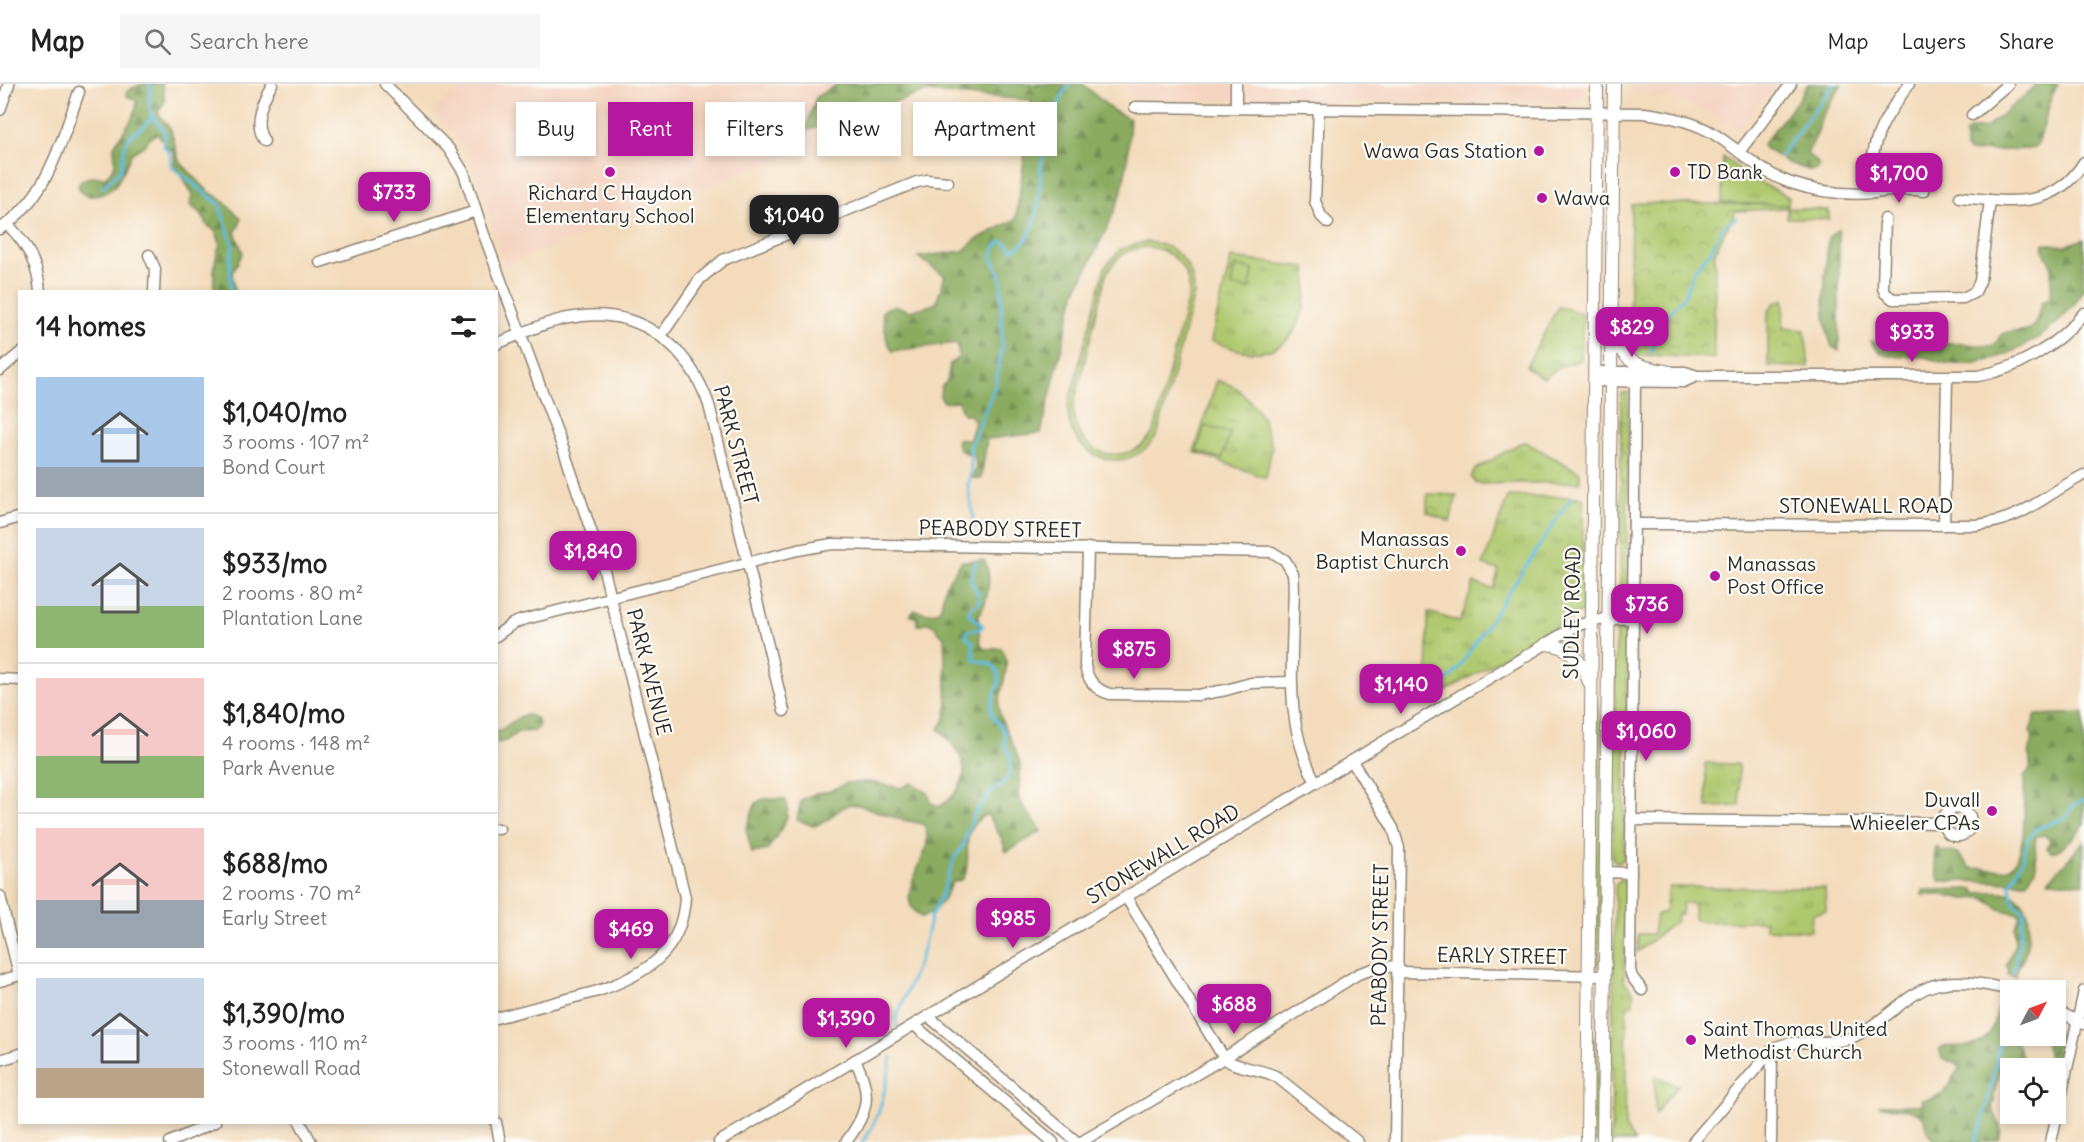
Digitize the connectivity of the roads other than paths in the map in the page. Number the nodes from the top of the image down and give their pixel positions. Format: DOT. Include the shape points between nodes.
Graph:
graph roads {
  1 [pos="9,84"];
  2 [pos="272,84"];
  3 [pos="387,84"];
  4 [pos="1236,84"];
  5 [pos="1597,84"];
  6 [pos="1614,84"];
  7 [pos="1791,84"];
  8 [pos="1909,84"];
  9 [pos="2008,84"];
  10 [pos="79,92"];
  11 [pos="1135,107"];
  12 [pos="1236,108"];
  13 [pos="1319,109"];
  14 [pos="0,110"];
  15 [pos="1597,112"];
  16 [pos="1614,112"];
  17 [pos="1972,115"];
  18 [pos="264,141"];
  19 [pos="1739,152"];
  20 [pos="2084,162"];
  21 [pos="948,182"];
  22 [pos="1924,191"];
  23 [pos="1874,193"];
  24 [pos="1960,196"];
  25 [pos="1990,200"];
  26 [pos="476,211"];
  27 [pos="1885,219"];
  28 [pos="1328,223"];
  29 [pos="3,227"];
  30 [pos="149,255"];
  31 [pos="320,262"];
  32 [pos="40,290"];
  33 [pos="154,290"];
  34 [pos="2084,313"];
  35 [pos="1612,316"];
  36 [pos="521,334"];
  37 [pos="661,336"];
  38 [pos="498,343"];
  39 [pos="18,356"];
  40 [pos="0,370"];
  41 [pos="1670,372"];
  42 [pos="1595,376"];
  43 [pos="1697,376"];
  44 [pos="1611,377"];
  45 [pos="1947,378"];
  46 [pos="1635,381"];
  47 [pos="2084,475"];
  48 [pos="18,518"];
  49 [pos="0,523"];
  50 [pos="1634,524"];
  51 [pos="1944,525"];
  52 [pos="1088,548"];
  53 [pos="748,563"];
  54 [pos="611,598"];
  55 [pos="1609,618"];
  56 [pos="1633,619"];
  57 [pos="1592,620"];
  58 [pos="498,634"];
  59 [pos="1546,644"];
  60 [pos="0,679"];
  61 [pos="18,680"];
  62 [pos="1291,682"];
  63 [pos="1591,693"];
  64 [pos="784,711"];
  65 [pos="1352,761"];
  66 [pos="1316,783"];
  67 [pos="1632,820"];
  68 [pos="1942,823"];
  69 [pos="1606,872"];
  70 [pos="1631,873"];
  71 [pos="0,896"];
  72 [pos="1126,897"];
  73 [pos="1398,969"];
  74 [pos="18,971"];
  75 [pos="18,975"];
  76 [pos="1588,975"];
  77 [pos="1605,976"];
  78 [pos="0,981"];
  79 [pos="2000,988"];
  80 [pos="1642,990"];
  81 [pos="2084,991"];
  82 [pos="928,1016"];
  83 [pos="2066,1016"];
  84 [pos="498,1017"];
  85 [pos="2081,1023"];
  86 [pos="914,1025"];
  87 [pos="1772,1050"];
  88 [pos="18,1055"];
  89 [pos="1224,1058"];
  90 [pos="0,1060"];
  91 [pos="855,1060"];
  92 [pos="211,1124"];
  93 [pos="301,1124"];
  94 [pos="496,1124"];
  95 [pos="171,1142"];
  96 [pos="311,1142"];
  97 [pos="500,1142"];
  98 [pos="719,1142"];
  99 [pos="846,1142"];
  100 [pos="1053,1142"];
  101 [pos="1079,1142"];
  102 [pos="1358,1142"];
  103 [pos="1395,1142"];
  104 [pos="1587,1142"];
  105 [pos="1603,1142"];
  106 [pos="1693,1142"];
  107 [pos="1771,1142"];
  108 [pos="2051,1142"];
  1 -- 14 [label="street"];
  2 -- 18 [label="street" via="259,118"];
  3 -- 26 [label="street, PARK AVENUE" via="453,154 464,173"];
  4 -- 12 [label="street"];
  5 -- 15 [label="main road, SUDLEY ROAD"];
  6 -- 16 [label="main road, SUDLEY ROAD"];
  7 -- 19 [label="street"];
  8 -- 23 [label="street" via="1876,141"];
  9 -- 17 [label="street"];
  10 -- 29 [label="street" via="58,151 37,194"];
  11 -- 12 [label="street"];
  12 -- 13 [label="street"];
  13 -- 15 [label="street"];
  13 -- 28 [label="street" via="1315,201"];
  15 -- 16 [label="street"];
  15 -- 42 [label="main road, SUDLEY ROAD"];
  16 -- 19 [label="street" via="1677,118 1713,133"];
  16 -- 35 [label="main road, SUDLEY ROAD"];
  19 -- 23 [label="street" via="1763,171 1794,184 1837,193"];
  20 -- 25 [label="street" via="2069,182 2050,194 2025,202"];
  21 -- 37 [label="street" via="917,182 723,260 700,279"];
  22 -- 23 [label="street"];
  24 -- 25 [label="street"];
  25 -- 27 [label="street" via="1980,281 1975,292 1963,298 1888,296 1883,288"];
  26 -- 31 [label="street"];
  26 -- 36 [label="street, PARK AVENUE"];
  29 -- 32 [label="street" via="30,253"];
  30 -- 33 [label="street" via="155,269"];
  34 -- 45 [label="street" via="2030,359 1997,372"];
  35 -- 41 [label="main road" via="1617,343 1625,357"];
  35 -- 44 [label="main road, SUDLEY ROAD"];
  36 -- 37 [label="street, PARK STREET" via="558,320 590,315 619,318"];
  36 -- 38 [label="street, PARK STREET"];
  36 -- 54 [label="street, PARK AVENUE" via="575,482"];
  37 -- 53 [label="street, PARK STREET" via="682,354 705,392"];
  39 -- 40 [label="street"];
  41 -- 43 [label="street"];
  41 -- 44 [label="street"];
  42 -- 44 [label="street"];
  42 -- 57 [label="main road, SUDLEY ROAD"];
  43 -- 45 [label="street"];
  43 -- 46 [label="street" via="1683,382"];
  44 -- 46 [label="street"];
  44 -- 55 [label="main road, SUDLEY ROAD"];
  45 -- 51 [label="street"];
  46 -- 50 [label="street"];
  47 -- 51 [label="street, STONEWALL ROAD" via="2007,520"];
  48 -- 49 [label="street"];
  50 -- 51 [label="street, STONEWALL ROAD"];
  50 -- 56 [label="street"];
  52 -- 53 [label="street, PEABODY STREET" via="832,544"];
  52 -- 62 [label="street, PEABODY STREET" via="1279,555 1290,567 1294,580"];
  52 -- 62 [label="street" via="1085,665 1091,682 1102,692 1198,695 1251,683"];
  53 -- 54 [label="street, PEABODY STREET"];
  53 -- 64 [label="street, PARK STREET"];
  54 -- 58 [label="street, PEABODY STREET" via="512,624"];
  54 -- 84 [label="street, PARK AVENUE" via="683,881 681,925 664,954 627,978 592,993"];
  55 -- 56 [label="street, STONEWALL ROAD"];
  55 -- 57 [label="street, STONEWALL ROAD"];
  55 -- 69 [label="main road, SUDLEY ROAD"];
  56 -- 67 [label="street"];
  57 -- 59 [label="street, STONEWALL ROAD"];
  57 -- 63 [label="main road, SUDLEY ROAD"];
  59 -- 63 [label="main road" via="1574,654"];
  59 -- 65 [label="street, STONEWALL ROAD"];
  60 -- 61 [label="street"];
  62 -- 66 [label="street, PEABODY STREET" via="1298,739"];
  63 -- 76 [label="main road, SUDLEY ROAD"];
  65 -- 66 [label="street, STONEWALL ROAD"];
  65 -- 73 [label="street, PEABODY STREET" via="1397,838"];
  66 -- 72 [label="street, STONEWALL ROAD"];
  67 -- 68 [label="street"];
  67 -- 70 [label="street"];
  69 -- 70 [label="street"];
  69 -- 77 [label="main road, SUDLEY ROAD"];
  70 -- 80 [label="street" via="1630,970"];
  71 -- 74 [label="street"];
  72 -- 82 [label="street, STONEWALL ROAD"];
  72 -- 89 [label="street"];
  73 -- 76 [label="street, EARLY STREET"];
  73 -- 89 [label="street, EARLY STREET" via="1376,968 1358,974"];
  73 -- 103 [label="street, PEABODY STREET"];
  75 -- 78 [label="street"];
  76 -- 77 [label="street, EARLY STREET"];
  76 -- 104 [label="main road, SUDLEY ROAD"];
  77 -- 105 [label="main road, SUDLEY ROAD"];
  79 -- 87 [label="street" via="1941,984 1916,994 1848,1039 1782,1044"];
  81 -- 85 [label="street"];
  82 -- 86 [label="street, STONEWALL ROAD"];
  82 -- 101 [label="street"];
  83 -- 85 [label="street"];
  85 -- 108 [label="street"];
  86 -- 91 [label="street, STONEWALL ROAD"];
  86 -- 100 [label="street"];
  87 -- 106 [label="street"];
  87 -- 107 [label="street"];
  88 -- 90 [label="street"];
  89 -- 101 [label="street, EARLY STREET"];
  89 -- 102 [label="street" via="1229,1063 1264,1070 1277,1077"];
  91 -- 98 [label="street, STONEWALL ROAD"];
  91 -- 99 [label="street" via="864,1081 866,1105"];
  92 -- 95 [label="street"];
  93 -- 96 [label="street"];
  94 -- 97 [label="street"];
}
